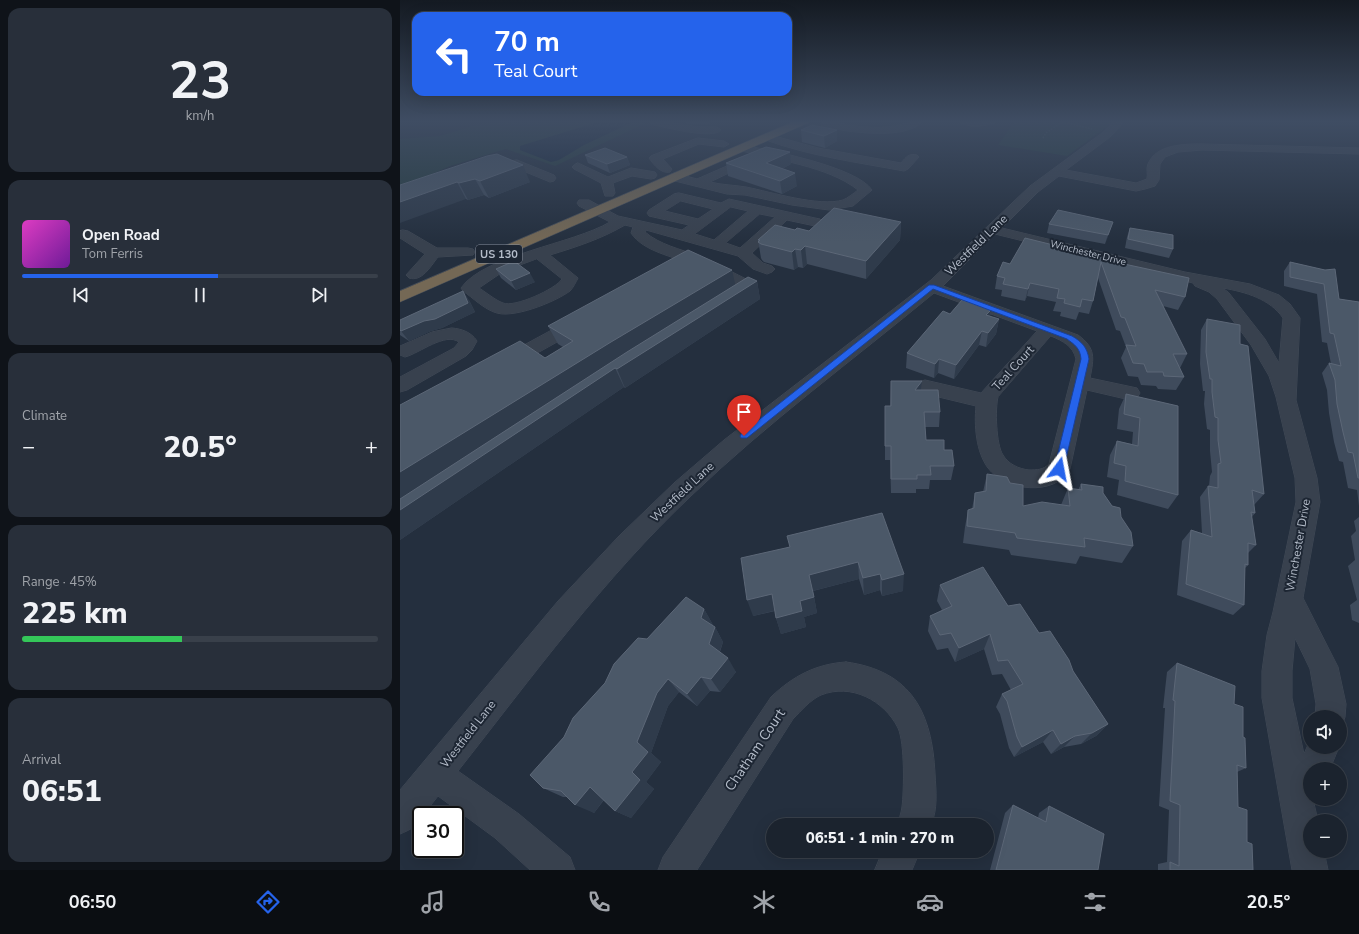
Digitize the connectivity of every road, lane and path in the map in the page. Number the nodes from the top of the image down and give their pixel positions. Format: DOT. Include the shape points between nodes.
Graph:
graph roads {
  1 [pos="691,162"];
  2 [pos="703,162"];
  3 [pos="745,162"];
  4 [pos="800,162"];
  5 [pos="874,162"];
  6 [pos="908,162"];
  7 [pos="1070,162"];
  8 [pos="1154,162"];
  9 [pos="578,167"];
  10 [pos="483,171"];
  11 [pos="1056,172"];
  12 [pos="671,173"];
  13 [pos="550,178"];
  14 [pos="700,182"];
  15 [pos="608,187"];
  16 [pos="591,207"];
  17 [pos="723,207"];
  18 [pos="758,210"];
  19 [pos="785,215"];
  20 [pos="622,221"];
  21 [pos="700,224"];
  22 [pos="640,225"];
  23 [pos="991,229"];
  24 [pos="806,231"];
  25 [pos="765,233"];
  26 [pos="404,234"];
  27 [pos="684,236"];
  28 [pos="781,237"];
  29 [pos="716,245"];
  30 [pos="468,252"];
  31 [pos="434,253"];
  32 [pos="539,253"];
  33 [pos="743,253"];
  34 [pos="505,259"];
  35 [pos="692,260"];
  36 [pos="767,269"];
  37 [pos="672,271"];
  38 [pos="458,272"];
  39 [pos="407,277"];
  40 [pos="1185,277"];
  41 [pos="478,280"];
  42 [pos="932,287"];
  43 [pos="400,297"];
  44 [pos="720,308"];
  45 [pos="593,315"];
  46 [pos="1048,329"];
  47 [pos="403,349"];
  48 [pos="429,369"];
  49 [pos="492,371"];
  50 [pos="1080,382"];
  51 [pos="400,385"];
  52 [pos="925,387"];
  53 [pos="1130,394"];
  54 [pos="1286,400"];
  55 [pos="986,401"];
  56 [pos="1289,598"];
  57 [pos="1331,710"];
  58 [pos="436,775"];
  59 [pos="400,817"];
  60 [pos="916,818"];
  61 [pos="1303,831"];
  62 [pos="899,858"];
  63 [pos="557,870"];
  64 [pos="676,870"];
  65 [pos="893,870"];
  1 -- 12 [label="highway, US 130"];
  2 -- 12 [label="highway, US 130"];
  3 -- 14 [label="street"];
  4 -- 14 [label="street" via="861,184 866,190 848,203 829,206 792,201 745,190 727,190"];
  5 -- 6 [label="street" via="904,167"];
  7 -- 11 [label="street, Westfield Lane"];
  8 -- 11 [label="street" via="1152,182 1136,187"];
  9 -- 15 [label="street"];
  10 -- 13 [label="street" via="518,164"];
  11 -- 23 [label="street, Westfield Lane"];
  12 -- 14 [label="street"];
  12 -- 15 [label="highway, US 130" via="651,175"];
  12 -- 16 [label="highway, US 130"];
  15 -- 16 [label="highway, US 130"];
  16 -- 20 [label="street"];
  16 -- 30 [label="highway, US 130"];
  16 -- 34 [label="highway, US 130"];
  17 -- 18 [label="street" via="729,203"];
  17 -- 21 [label="street"];
  17 -- 21 [label="street" via="678,197 654,212"];
  18 -- 19 [label="street"];
  18 -- 29 [label="street"];
  19 -- 24 [label="street" via="815,222"];
  19 -- 25 [label="street"];
  20 -- 22 [label="street"];
  20 -- 32 [label="street" via="603,232"];
  21 -- 27 [label="street"];
  22 -- 27 [label="street"];
  22 -- 35 [label="street" via="638,233 645,240"];
  23 -- 40 [label="street, Winchester Drive"];
  23 -- 42 [label="street, Westfield Lane"];
  25 -- 28 [label="street"];
  25 -- 33 [label="street"];
  26 -- 31 [label="street"];
  27 -- 29 [label="street"];
  29 -- 33 [label="street"];
  30 -- 31 [label="street"];
  30 -- 39 [label="highway, US 130"];
  31 -- 39 [label="street"];
  32 -- 34 [label="street"];
  32 -- 41 [label="street" via="570,278 565,287 548,296 515,309 500,309 469,288"];
  33 -- 36 [label="street" via="758,266"];
  34 -- 38 [label="highway, US 130"];
  34 -- 41 [label="street"];
  35 -- 37 [label="street"];
  35 -- 44 [label="street" via="746,285 745,291"];
  38 -- 41 [label="street"];
  38 -- 43 [label="highway, US 130"];
  40 -- 54 [label="street, Winchester Drive" via="1204,284 1223,296 1266,355 1278,376"];
  40 -- 54 [label="street, Winchester Drive" via="1259,292 1281,304 1288,311 1292,318"];
  42 -- 46 [label="street, Teal Court"];
  42 -- 58 [label="street, Westfield Lane" via="732,446 676,496 568,610"];
  45 -- 49 [label="street"];
  46 -- 50 [label="street, Teal Court" via="1070,337 1079,343 1084,351 1085,359"];
  46 -- 55 [label="street, Teal Court"];
  47 -- 48 [label="street"];
  47 -- 48 [label="street" via="451,333 458,334 468,341 460,352"];
  48 -- 51 [label="street"];
  50 -- 53 [label="street"];
  50 -- 55 [label="street, Teal Court" via="1059,469 1050,476 1037,479 1022,478 1008,472 991,454"];
  52 -- 55 [label="street"];
  54 -- 56 [label="street, Winchester Drive" via="1306,478 1308,502"];
  56 -- 57 [label="street, Winchester Drive" via="1324,667"];
  56 -- 61 [label="street, Winchester Drive" via="1281,635 1277,698"];
  58 -- 59 [label="street, Westfield Lane"];
  58 -- 63 [label="street" via="507,826"];
  60 -- 64 [label="street, Chatham Court" via="920,807 918,745 910,720 897,700 880,686 858,677 836,676 817,681 799,692 782,708"];
  62 -- 65 [label="street"];
}
